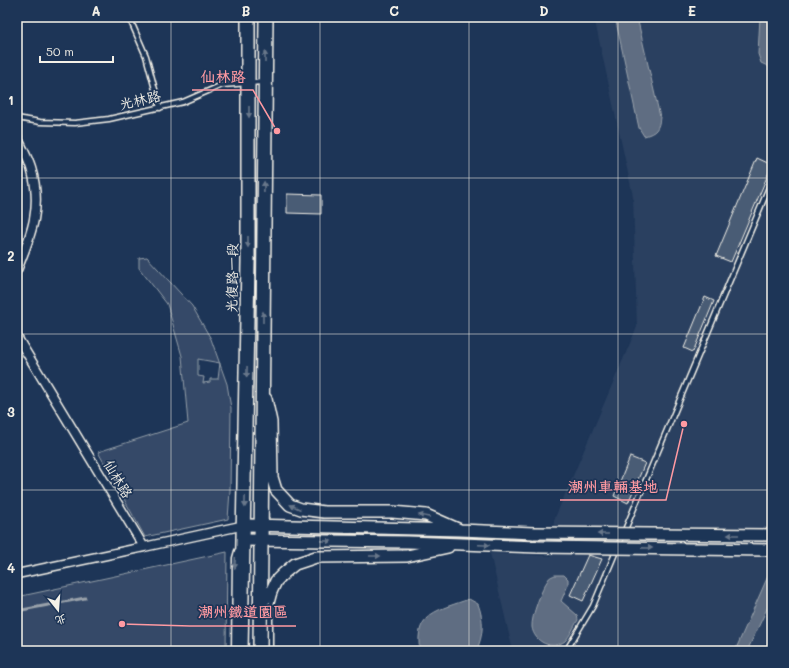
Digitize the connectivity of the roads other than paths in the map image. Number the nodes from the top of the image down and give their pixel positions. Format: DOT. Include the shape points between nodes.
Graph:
graph roads {
  1 [pos="129,17"];
  2 [pos="248,17"];
  3 [pos="266,17"];
  4 [pos="249,81"];
  5 [pos="265,82"];
  6 [pos="160,108"];
  7 [pos="17,118"];
  8 [pos="17,137"];
  9 [pos="772,180"];
  10 [pos="17,270"];
  11 [pos="17,337"];
  12 [pos="262,384"];
  13 [pos="245,525"];
  14 [pos="260,525"];
  15 [pos="460,530"];
  16 [pos="772,535"];
  17 [pos="244,540"];
  18 [pos="259,540"];
  19 [pos="463,544"];
  20 [pos="144,547"];
  21 [pos="772,550"];
  22 [pos="17,574"];
  23 [pos="276,581"];
  24 [pos="259,606"];
  25 [pos="234,651"];
  26 [pos="241,651"];
  27 [pos="260,651"];
  28 [pos="270,651"];
  29 [pos="566,651"];
  1 -- 6 [label="lane" via="146,56"];
  2 -- 4 [label="main road, 光復路一段"];
  5 -- 3 [label="main road, one-way"];
  4 -- 5 [label="lane, 光林路"];
  4 -- 6 [label="lane, 光林路" via="222,85 183,102"];
  4 -- 13 [label="main road, 光復路一段, one-way"];
  12 -- 5 [label="main road, one-way"];
  6 -- 7 [label="lane, 光林路" via="75,124"];
  8 -- 10 [label="street" via="31,168 36,194 34,227"];
  9 -- 29 [label="lane" via="593,606"];
  11 -- 20 [label="street, 仙林路"];
  12 -- 14 [label="main road"];
  15 -- 12 [label="street, one-way" via="426,515 324,512 301,509 290,504 276,490 272,477 271,422"];
  13 -- 14 [label="street"];
  13 -- 17 [label="main road, 光復路一段"];
  13 -- 20 [label="street"];
  13 -- 25 [label="lane, one-way" via="235,558"];
  14 -- 15 [label="street"];
  14 -- 18 [label="main road"];
  16 -- 15 [label="street, one-way, bridge"];
  17 -- 18 [label="street"];
  17 -- 26 [label="main road, 光復路一段"];
  18 -- 19 [label="street, one-way"];
  18 -- 24 [label="main road"];
  19 -- 21 [label="street, one-way, bridge"];
  23 -- 19 [label="street, one-way" via="295,564 316,557 406,556"];
  20 -- 22 [label="street"];
  23 -- 24 [label="street" via="271,592"];
  23 -- 28 [label="lane" via="270,609"];
  24 -- 27 [label="main road"];
}
